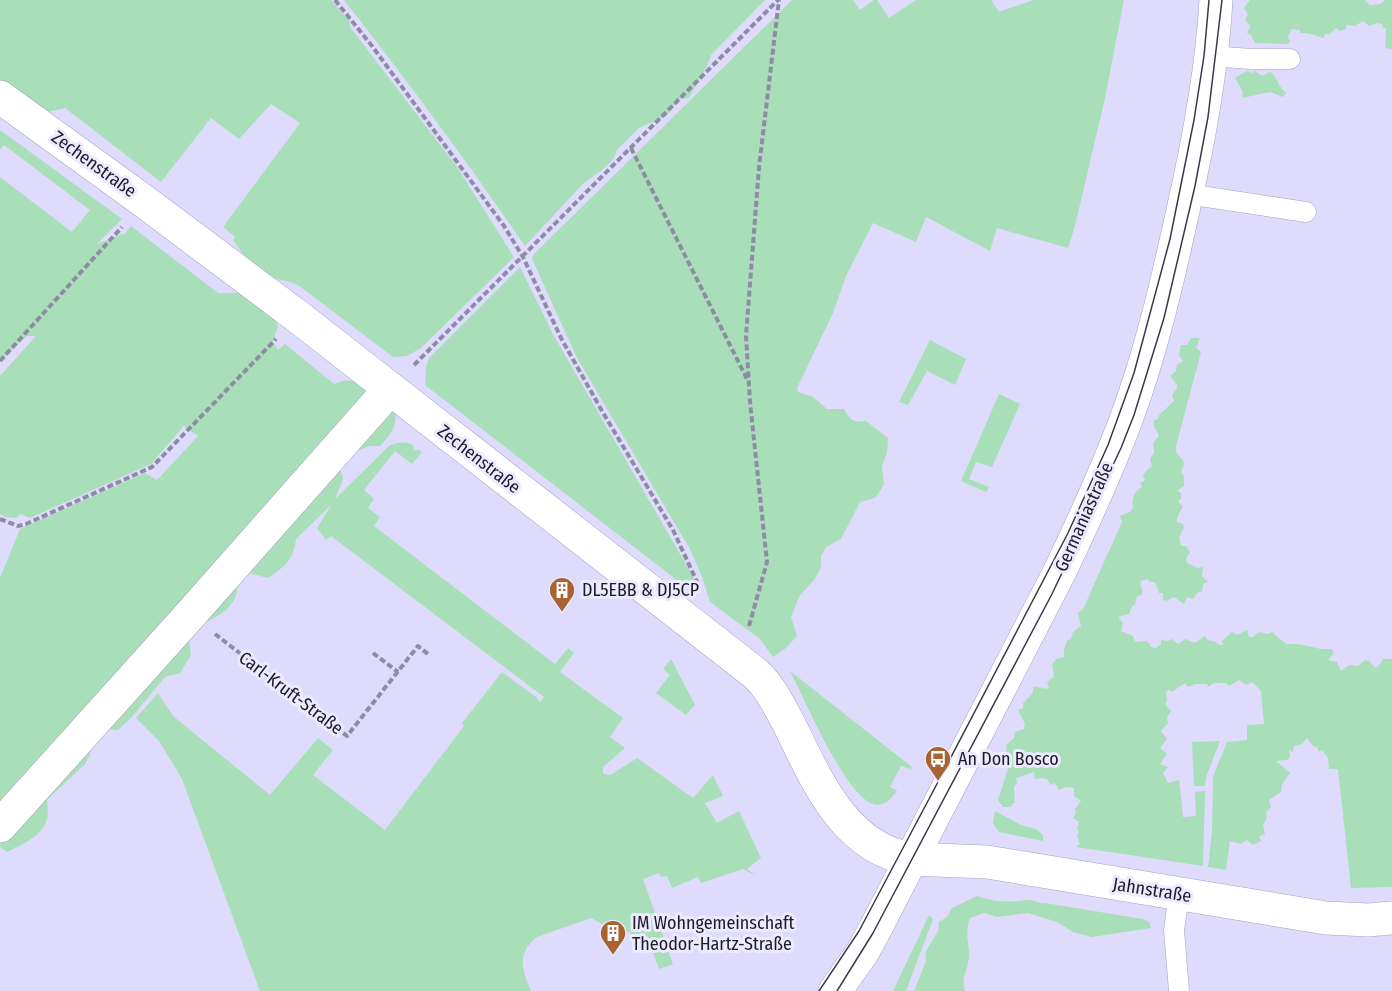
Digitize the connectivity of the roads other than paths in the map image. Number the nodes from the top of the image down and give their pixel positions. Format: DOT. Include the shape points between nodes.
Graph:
graph roads {
  1 [pos="1216,0"];
  2 [pos="1210,56"];
  3 [pos="1290,59"];
  4 [pos="0,97"];
  5 [pos="1187,194"];
  6 [pos="1306,212"];
  7 [pos="390,389"];
  8 [pos="0,826"];
  9 [pos="919,844"];
  10 [pos="1179,894"];
  11 [pos="1392,918"];
  12 [pos="835,991"];
  13 [pos="1179,991"];
  1 -- 2 [label="street, Germaniastraße"];
  2 -- 3 [label="lane"];
  2 -- 5 [label="street, Germaniastraße"];
  4 -- 7 [label="street, Zechenstraße"];
  5 -- 6 [label="lane"];
  5 -- 9 [label="street, Germaniastraße" via="1154,328 1110,459 1063,565"];
  7 -- 8 [label="street"];
  7 -- 9 [label="street, Zechenstraße" via="763,680 826,795 862,838 882,850"];
  9 -- 10 [label="street, Jahnstraße" via="987,862"];
  9 -- 12 [label="street, Germaniastraße" via="862,953"];
  10 -- 11 [label="street, Jahnstraße" via="1326,918"];
  10 -- 13 [label="lane" via="1174,930"];
}
